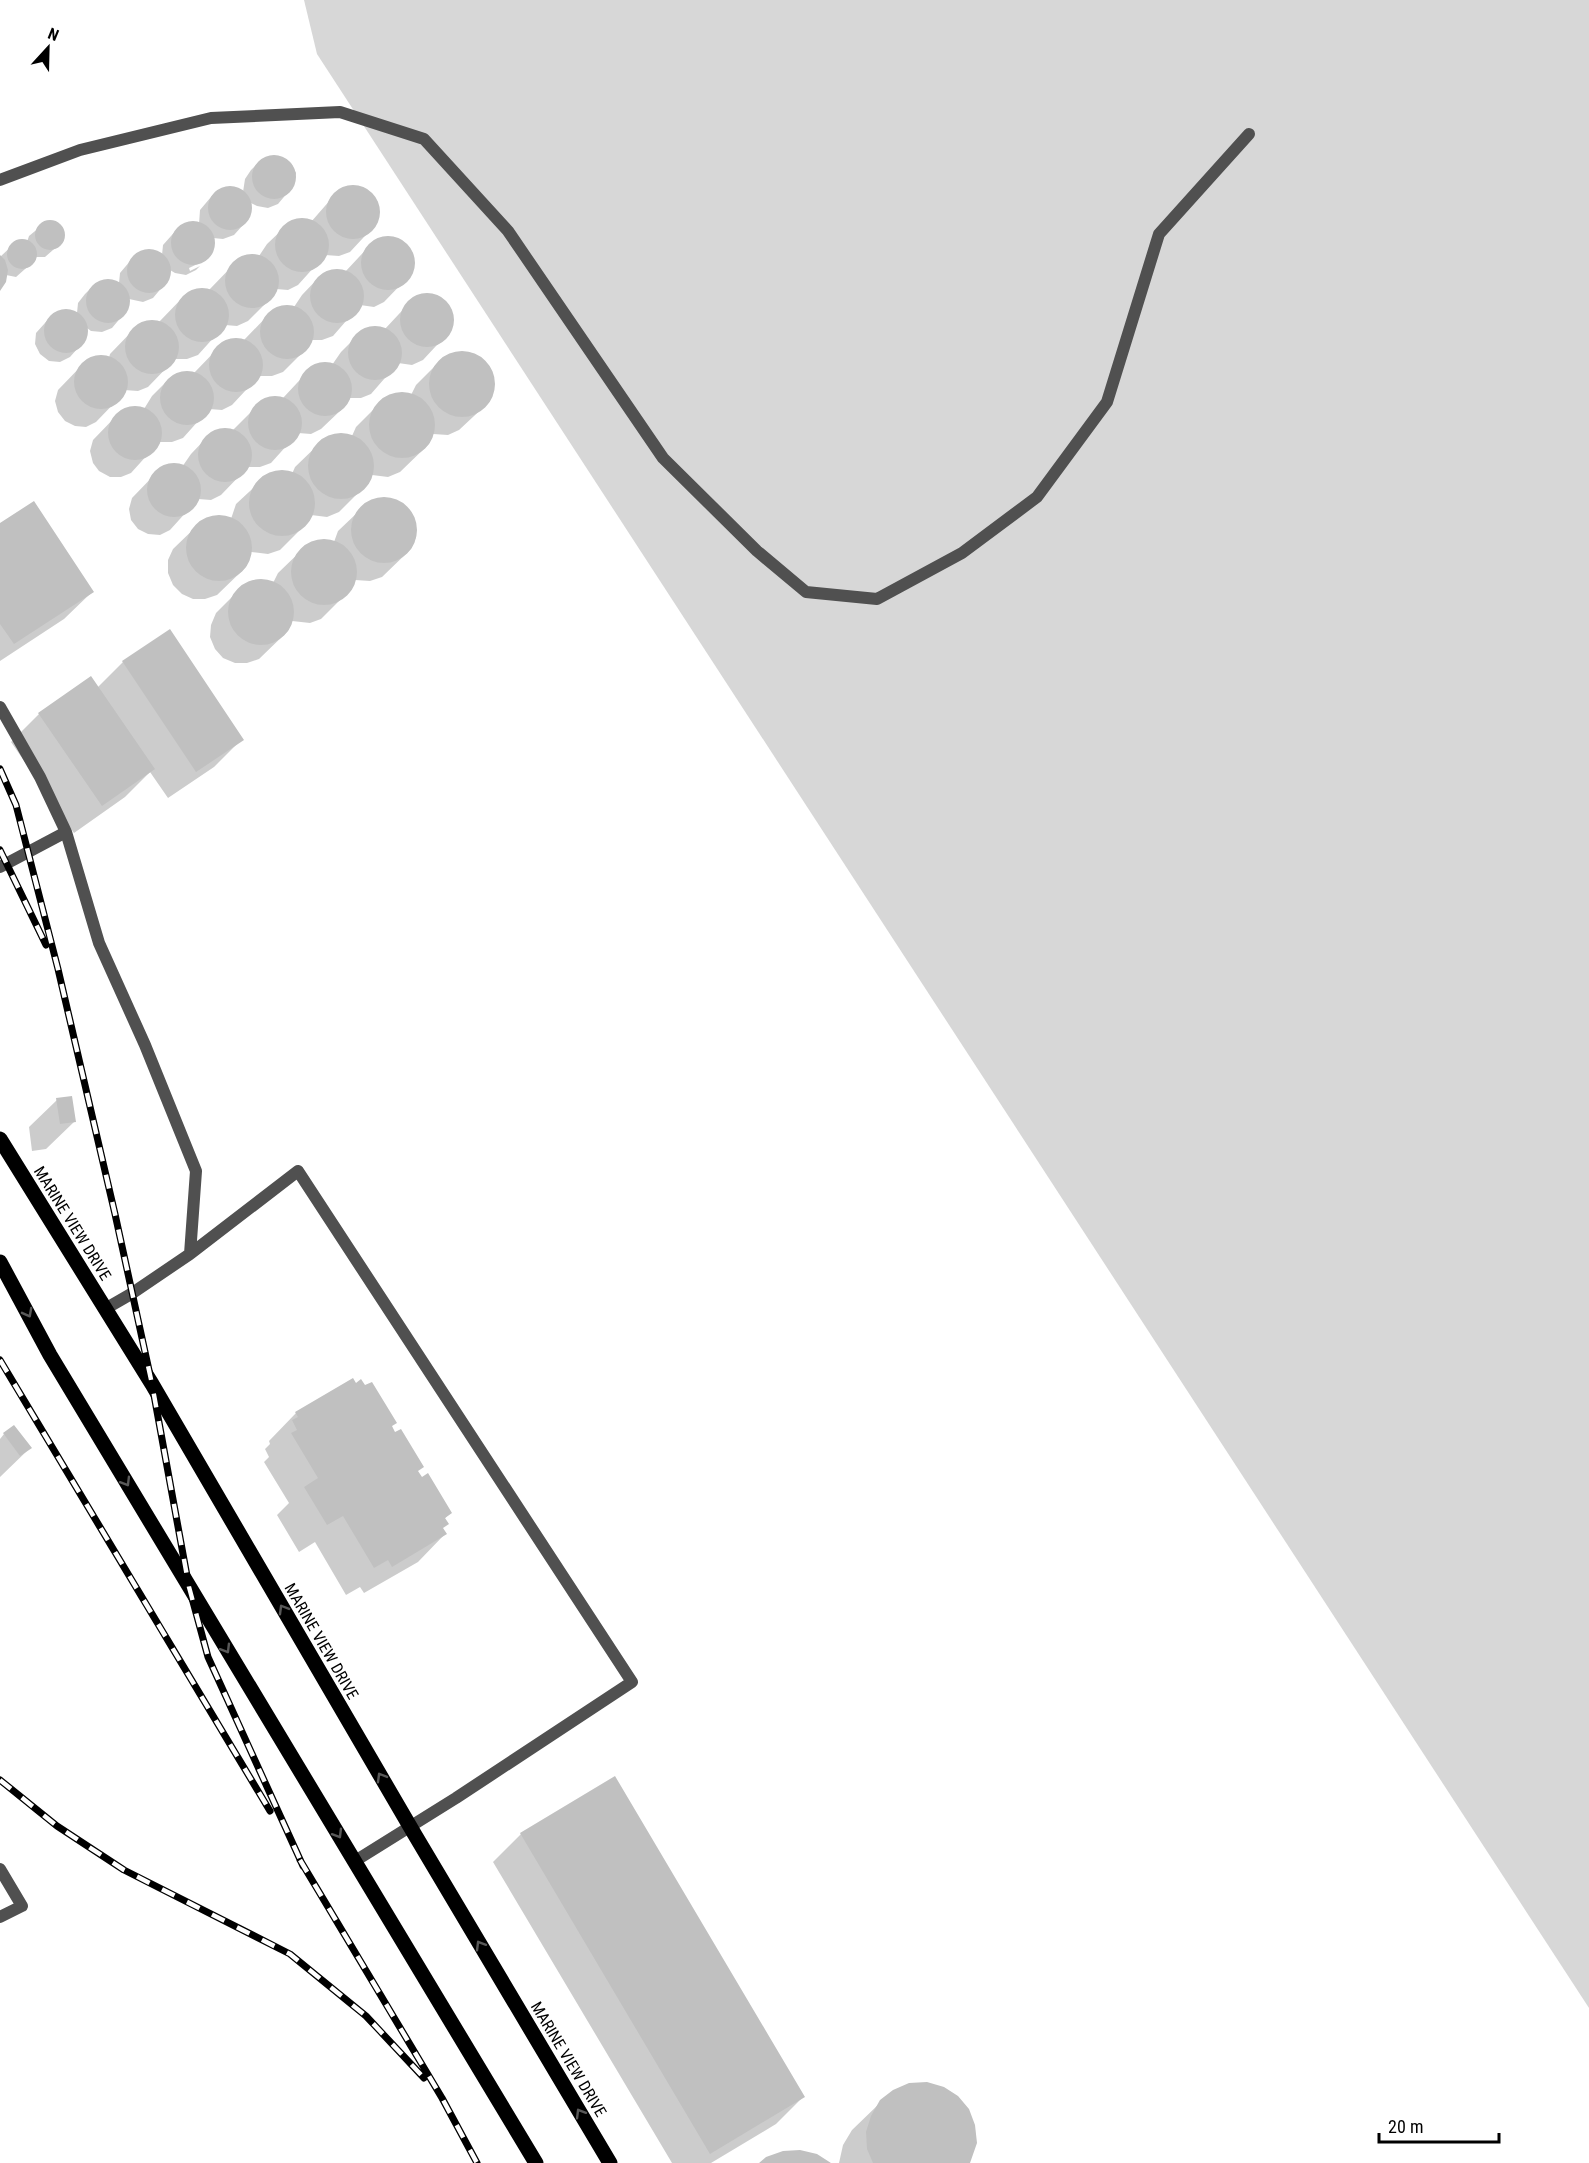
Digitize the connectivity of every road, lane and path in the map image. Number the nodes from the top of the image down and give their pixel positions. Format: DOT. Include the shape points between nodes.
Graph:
graph roads {
  1 [pos="1249,134"];
  2 [pos="0,180"];
  3 [pos="0,706"];
  4 [pos="66,832"];
  5 [pos="0,867"];
  6 [pos="0,1139"];
  7 [pos="190,1254"];
  8 [pos="2,1271"];
  9 [pos="105,1309"];
  10 [pos="410,1827"];
  11 [pos="355,1861"];
  12 [pos="0,1869"];
  13 [pos="0,1917"];
  14 [pos="536,2163"];
  15 [pos="610,2163"];
  1 -- 2 [label="lane" via="1159,234 1107,402 1037,497 962,553 877,599 806,591 757,551 663,458 508,231 424,139 340,112 211,118 80,150"];
  3 -- 4 [label="lane"];
  4 -- 5 [label="lane"];
  4 -- 7 [label="lane" via="99,943 196,1171"];
  6 -- 9 [label="main road, MARINE VIEW DRIVE"];
  7 -- 9 [label="lane"];
  7 -- 10 [label="lane" via="298,1171 632,1682"];
  8 -- 11 [label="main road, one-way"];
  10 -- 9 [label="main road, MARINE VIEW DRIVE, one-way"];
  10 -- 11 [label="lane"];
  15 -- 10 [label="main road, MARINE VIEW DRIVE, one-way"];
  11 -- 14 [label="main road"];
  12 -- 13 [label="lane" via="22,1906"];
}
